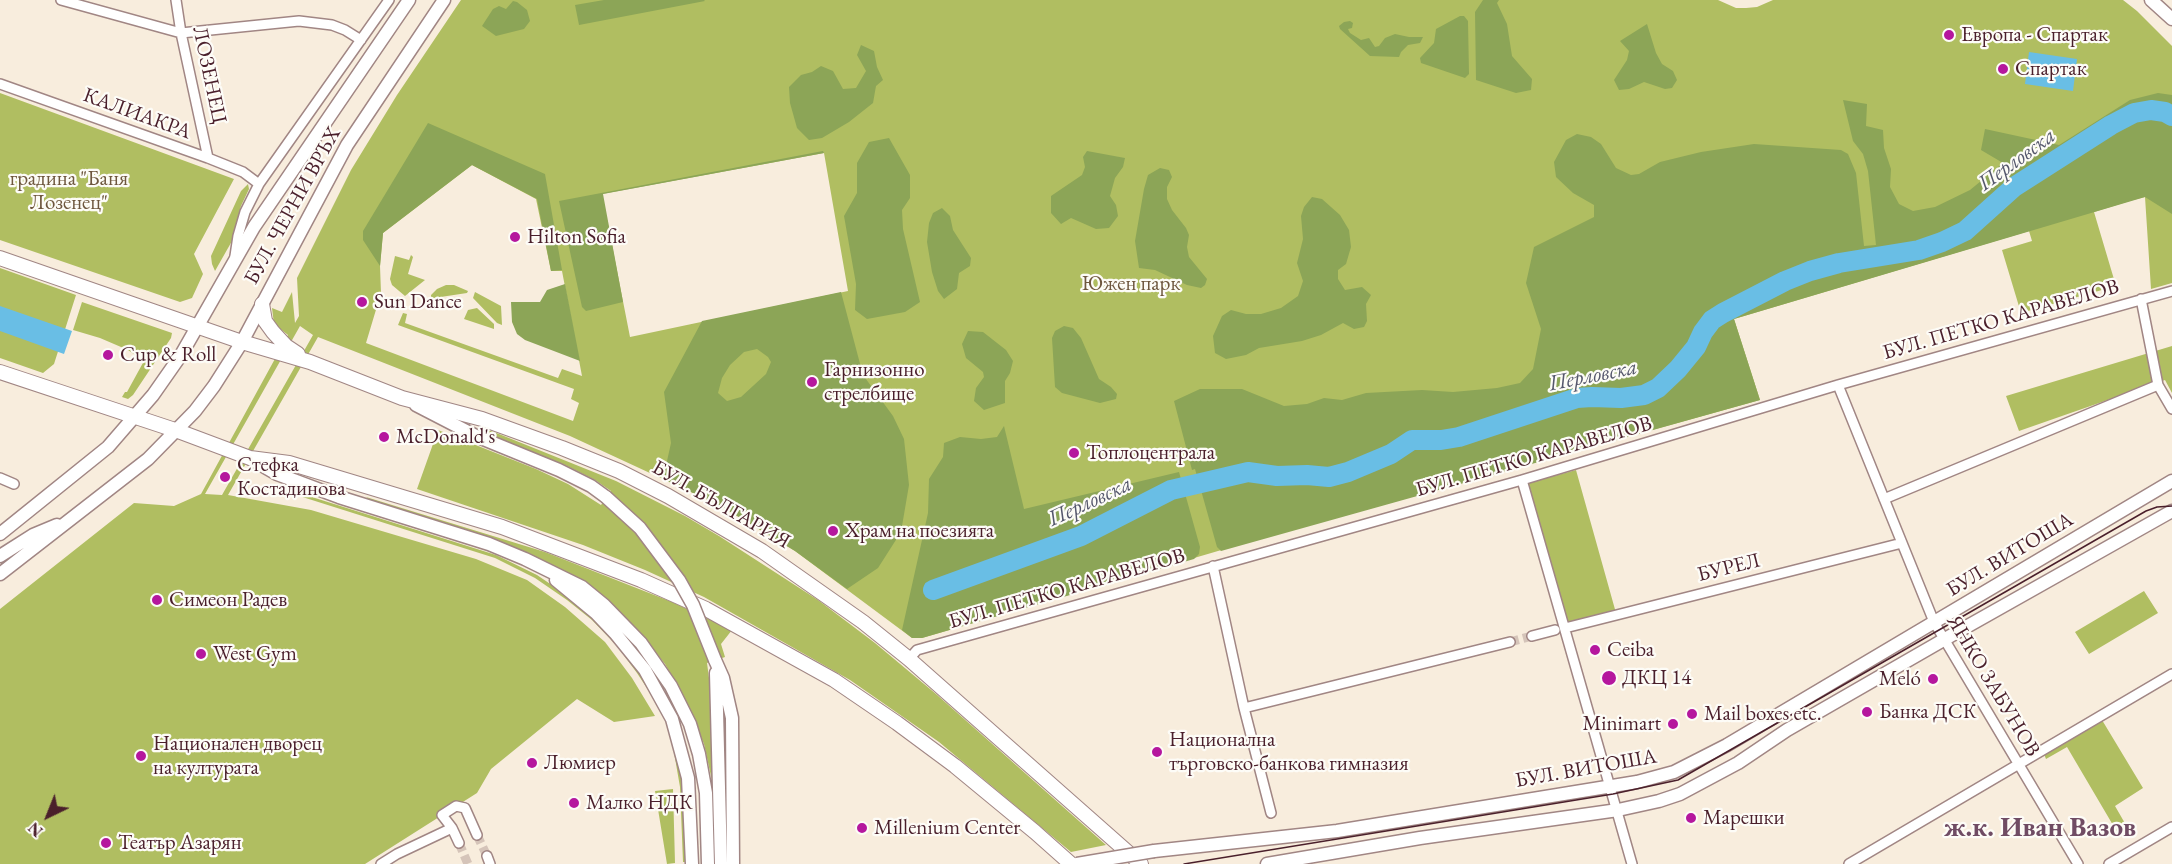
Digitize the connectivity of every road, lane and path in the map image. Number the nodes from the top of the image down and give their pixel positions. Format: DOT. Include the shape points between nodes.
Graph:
graph roads {
  1 [pos="61,0"];
  2 [pos="176,0"];
  3 [pos="389,0"];
  4 [pos="409,0"];
  5 [pos="444,0"];
  6 [pos="2154,1"];
  7 [pos="2172,19"];
  8 [pos="181,33"];
  9 [pos="361,40"];
  10 [pos="0,84"];
  11 [pos="208,158"];
  12 [pos="259,184"];
  13 [pos="0,258"];
  14 [pos="233,264"];
  15 [pos="2172,291"];
  16 [pos="2141,299"];
  17 [pos="262,304"];
  18 [pos="197,326"];
  19 [pos="242,342"];
  20 [pos="310,362"];
  21 [pos="0,372"];
  22 [pos="2158,385"];
  23 [pos="1838,386"];
  24 [pos="402,398"];
  25 [pos="2172,408"];
  26 [pos="135,417"];
  27 [pos="178,430"];
  28 [pos="250,458"];
  29 [pos="0,478"];
  30 [pos="1522,480"];
  31 [pos="2172,481"];
  32 [pos="14,484"];
  33 [pos="1884,499"];
  34 [pos="2172,511"];
  35 [pos="74,518"];
  36 [pos="0,534"];
  37 [pos="1902,543"];
  38 [pos="0,556"];
  39 [pos="525,559"];
  40 [pos="1213,566"];
  41 [pos="0,573"];
  42 [pos="1934,622"];
  43 [pos="1560,629"];
  44 [pos="1532,636"];
  45 [pos="1944,639"];
  46 [pos="1510,642"];
  47 [pos="909,659"];
  48 [pos="715,660"];
  49 [pos="2172,674"];
  50 [pos="1244,708"];
  51 [pos="2018,763"];
  52 [pos="1611,786"];
  53 [pos="1618,810"];
  54 [pos="1271,813"];
  55 [pos="2172,827"];
  56 [pos="452,828"];
  57 [pos="477,835"];
  58 [pos="459,843"];
  59 [pos="381,864"];
  60 [pos="692,864"];
  61 [pos="708,864"];
  62 [pos="721,864"];
  63 [pos="733,864"];
  64 [pos="1071,864"];
  65 [pos="1077,864"];
  66 [pos="1141,864"];
  67 [pos="1267,864"];
  68 [pos="1632,864"];
  69 [pos="1849,864"];
  70 [pos="2078,864"];
  71 [pos="2109,864"];
  1 -- 8 [label="street"];
  2 -- 8 [label="street, ЛОЗЕНЕЦ"];
  3 -- 9 [label="street, БУЛ. ЧЕРНИ ВРЪХ"];
  4 -- 14 [label="main road, БУЛ. ЧЕРНИ ВРЪХ" via="254,227"];
  5 -- 17 [label="main road, БУЛ. ЧЕРНИ ВРЪХ" via="347,145"];
  6 -- 7 [label="main road"];
  8 -- 9 [label="street" via="299,21 332,25"];
  8 -- 11 [label="street, ЛОЗЕНЕЦ"];
  9 -- 12 [label="street, БУЛ. ЧЕРНИ ВРЪХ"];
  10 -- 11 [label="street, КАЛИАКРА"];
  11 -- 12 [label="street, КАЛИАКРА" via="243,172"];
  12 -- 14 [label="street, БУЛ. ЧЕРНИ ВРЪХ" via="237,236"];
  13 -- 18 [label="main road, БУЛ. БЪЛГАРИЯ"];
  14 -- 18 [label="main road, БУЛ. ЧЕРНИ ВРЪХ"];
  15 -- 16 [label="street, БУЛ. ПЕТКО КАРАВЕЛОВ"];
  16 -- 22 [label="street"];
  16 -- 23 [label="street, БУЛ. ПЕТКО КАРАВЕЛОВ"];
  17 -- 19 [label="main road, БУЛ. ЧЕРНИ ВРЪХ"];
  17 -- 20 [label="main road" via="265,321 273,332"];
  18 -- 19 [label="main road, БУЛ. БЪЛГАРИЯ"];
  18 -- 26 [label="main road, БУЛ. ЧЕРНИ ВРЪХ" via="170,371"];
  19 -- 20 [label="main road, БУЛ. БЪЛГАРИЯ"];
  19 -- 27 [label="main road, БУЛ. ЧЕРНИ ВРЪХ" via="214,386"];
  20 -- 24 [label="main road, БУЛ. БЪЛГАРИЯ"];
  21 -- 26 [label="main road"];
  22 -- 25 [label="street"];
  22 -- 33 [label="street"];
  23 -- 30 [label="street, БУЛ. ПЕТКО КАРАВЕЛОВ"];
  23 -- 33 [label="street, ЯНКО ЗАБУНОВ"];
  24 -- 47 [label="main road, БУЛ. БЪЛГАРИЯ" via="482,419 629,476 762,551 815,586"];
  24 -- 48 [label="main road, bridge" via="476,436 560,470 606,497 640,528 679,580"];
  26 -- 27 [label="main road"];
  26 -- 36 [label="main road, БУЛ. ЧЕРНИ ВРЪХ" via="91,462"];
  27 -- 28 [label="main road"];
  27 -- 35 [label="main road, БУЛ. ЧЕРНИ ВРЪХ"];
  28 -- 39 [label="main road" via="277,474 339,497"];
  28 -- 64 [label="main road" via="289,463 502,527 706,609 834,680 897,723 955,766"];
  29 -- 32 [label="street"];
  30 -- 40 [label="street, БУЛ. ПЕТКО КАРАВЕЛОВ"];
  30 -- 43 [label="street"];
  31 -- 42 [label="main road, БУЛ. ВИТОША"];
  33 -- 37 [label="street, ЯНКО ЗАБУНОВ"];
  34 -- 45 [label="main road, БУЛ. ВИТОША"];
  35 -- 38 [label="main road" via="33,535"];
  35 -- 41 [label="main road"];
  37 -- 42 [label="street, ЯНКО ЗАБУНОВ"];
  37 -- 43 [label="street, БУРЕЛ"];
  39 -- 60 [label="main road" via="596,613 630,651 659,694 677,735 688,778"];
  39 -- 61 [label="main road" via="582,587 604,605 641,643 671,686 690,724 699,754 706,793"];
  40 -- 47 [label="street, БУЛ. ПЕТКО КАРАВЕЛОВ" via="917,650"];
  40 -- 50 [label="street"];
  42 -- 45 [label="street, ЯНКО ЗАБУНОВ"];
  42 -- 52 [label="main road, БУЛ. ВИТОША" via="1689,766 1652,779"];
  43 -- 44 [label="street, БУРЕЛ"];
  43 -- 52 [label="street"];
  45 -- 51 [label="street, ЯНКО ЗАБУНОВ"];
  45 -- 53 [label="main road, БУЛ. ВИТОША" via="1703,783 1659,801"];
  46 -- 50 [label="street"];
  47 -- 66 [label="main road, БУЛ. БЪЛГАРИЯ"];
  48 -- 62 [label="main road"];
  48 -- 63 [label="main road" via="732,718"];
  49 -- 51 [label="street"];
  50 -- 54 [label="street"];
  51 -- 69 [label="street"];
  51 -- 70 [label="street, ЯНКО ЗАБУНОВ"];
  52 -- 53 [label="street"];
  52 -- 65 [label="main road, БУЛ. ВИТОША, bridge" via="1337,831 1154,850"];
  53 -- 67 [label="main road, БУЛ. ВИТОША"];
  53 -- 68 [label="street"];
  55 -- 71 [label="street"];
  56 -- 57 [label="street" via="442,815 456,806 465,808"];
  56 -- 58 [label="street"];
  56 -- 59 [label="street"];
}
